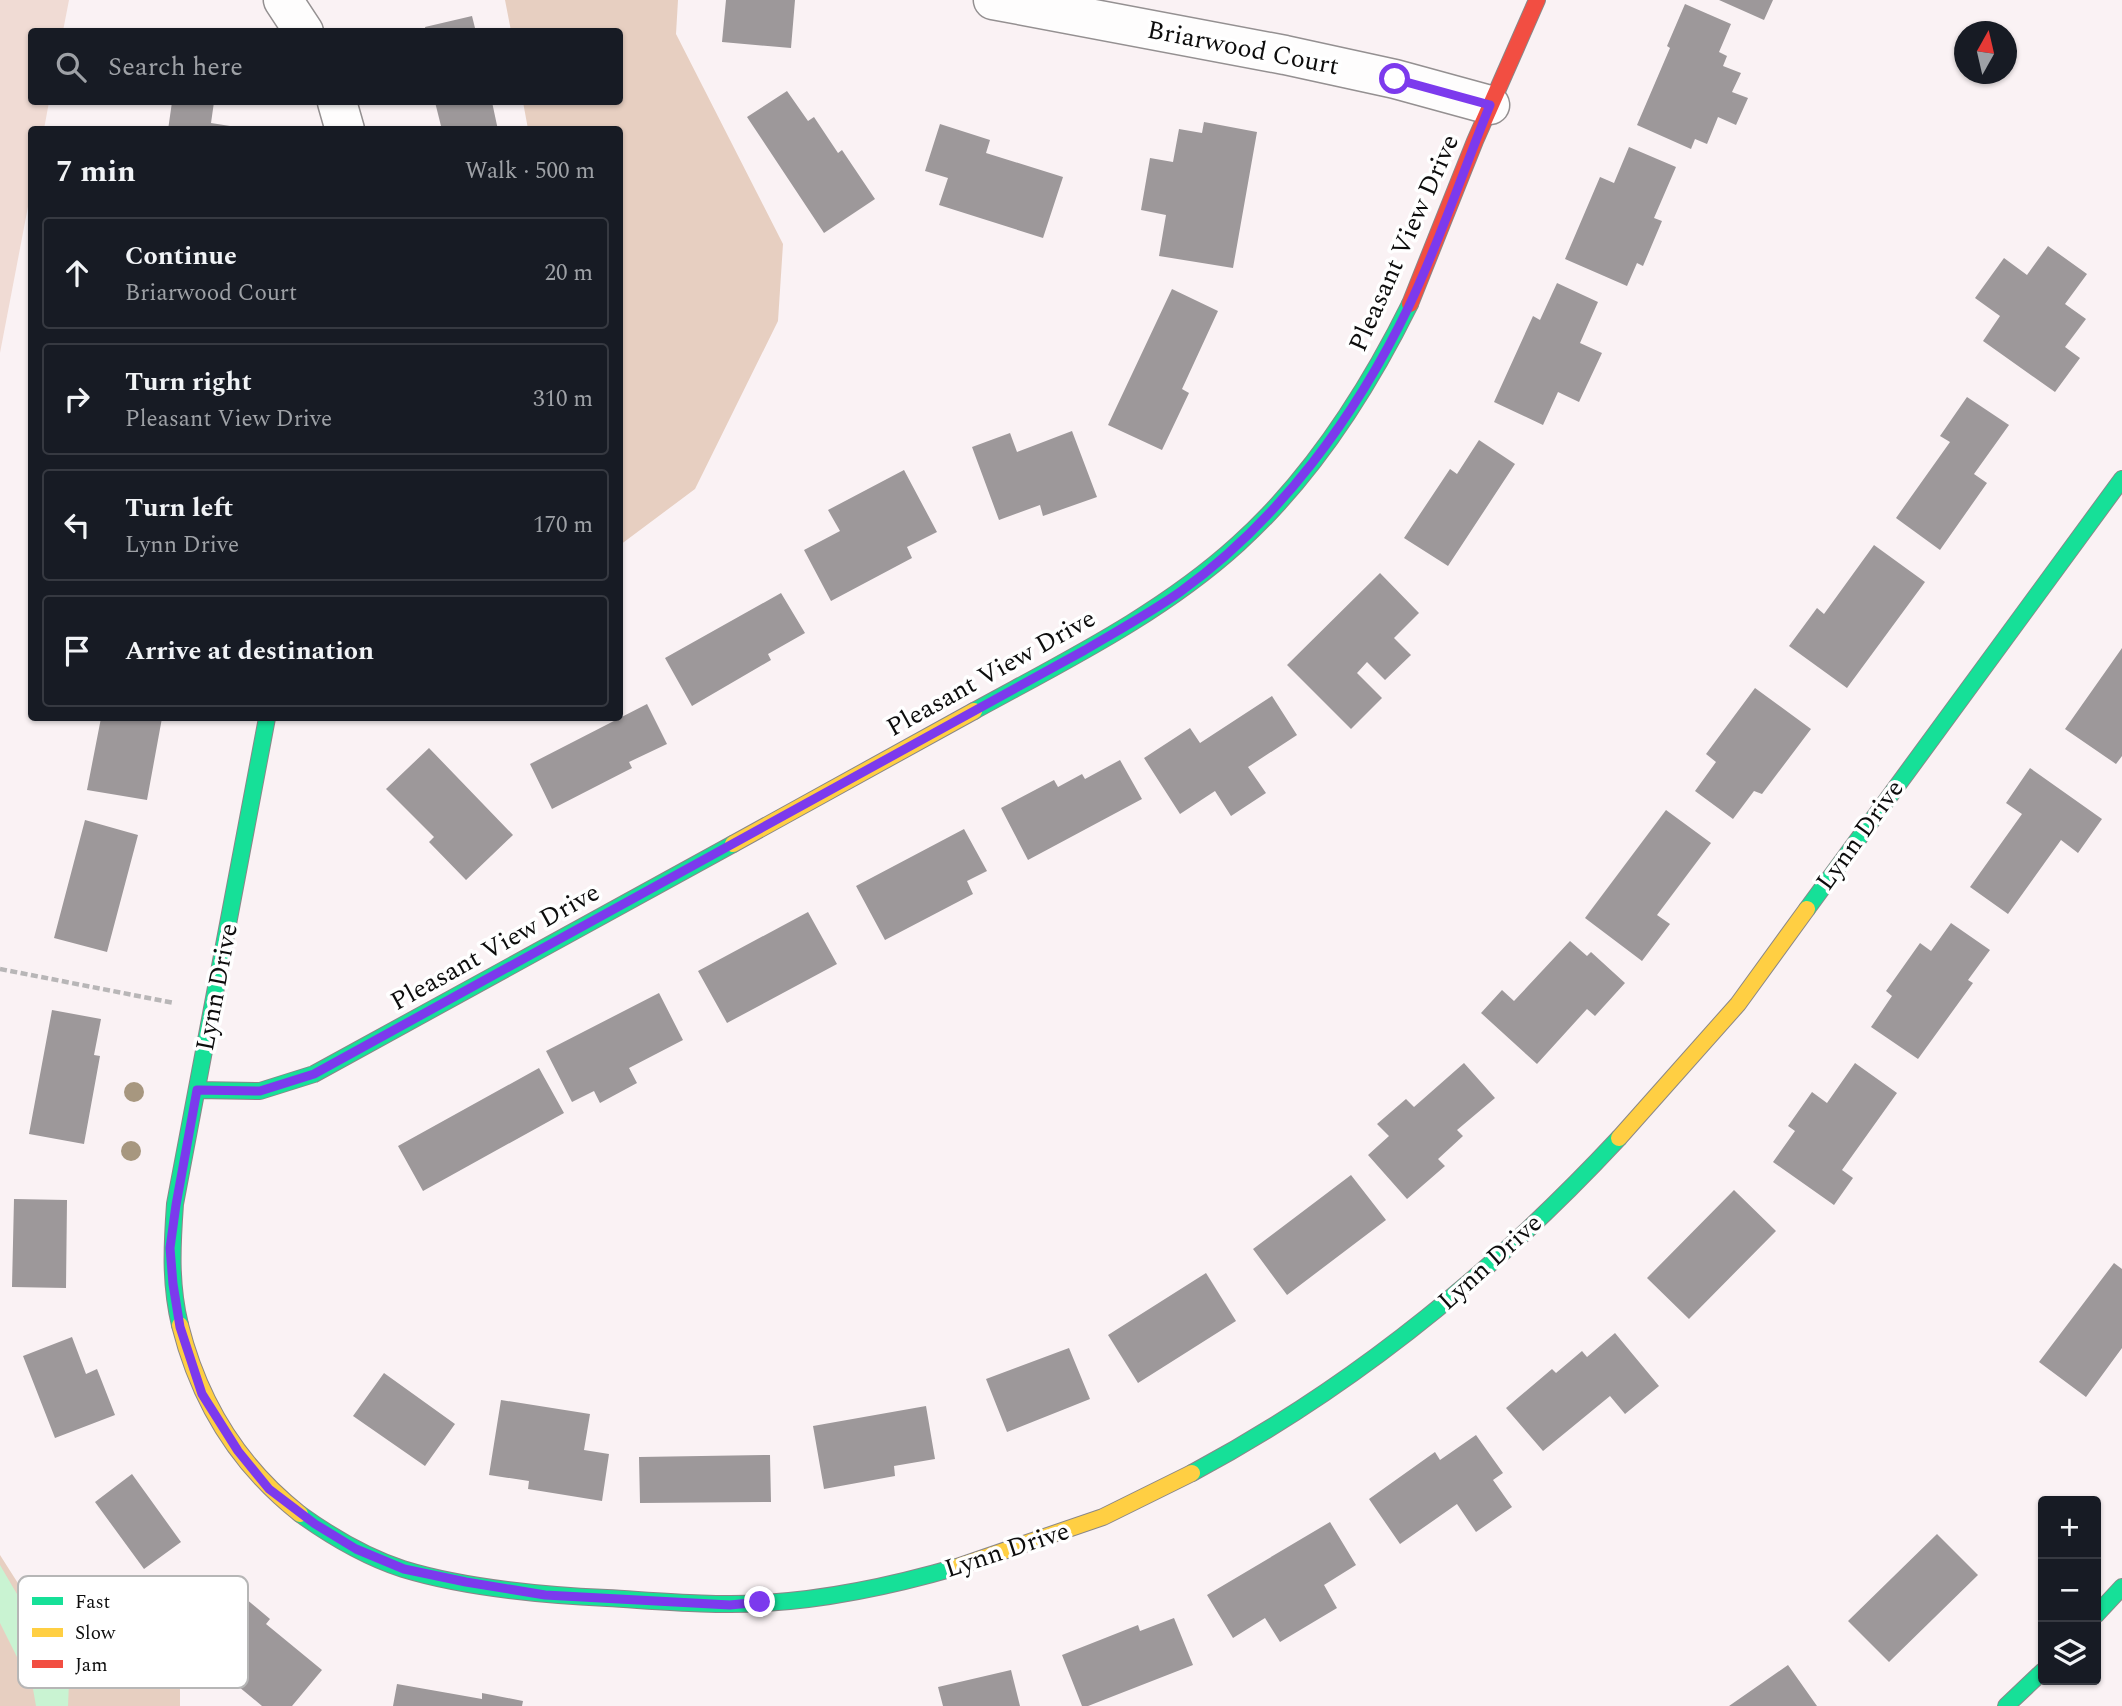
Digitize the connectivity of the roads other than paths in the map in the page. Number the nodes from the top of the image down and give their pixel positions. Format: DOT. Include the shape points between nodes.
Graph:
graph roads {
  1 [pos="283,0"];
  2 [pos="993,0"];
  3 [pos="1537,0"];
  4 [pos="301,28"];
  5 [pos="338,105"];
  6 [pos="1490,105"];
  7 [pos="344,126"];
  8 [pos="2122,479"];
  9 [pos="266,721"];
  10 [pos="197,1090"];
  11 [pos="2122,1587"];
  12 [pos="2101,1610"];
  13 [pos="2038,1676"];
  14 [pos="2006,1706"];
  1 -- 4 [label="street"];
  2 -- 6 [label="street, Briarwood Court" via="1285,55"];
  3 -- 6 [label="street, Pleasant View Drive"];
  5 -- 7 [label="street"];
  6 -- 10 [label="street, Pleasant View Drive" via="1409,305 1362,393 1285,497 1182,590 1085,650 314,1074 260,1091"];
  8 -- 10 [label="street, Lynn Drive" via="1738,1004 1558,1202 1432,1314 1284,1419 1113,1513 998,1556 902,1583 805,1600 730,1605 545,1595 404,1569 356,1549 269,1489 238,1451 198,1383 180,1327 170,1248"];
  9 -- 10 [label="street, Lynn Drive"];
  11 -- 12 [label="street"];
  13 -- 14 [label="street"];
}
